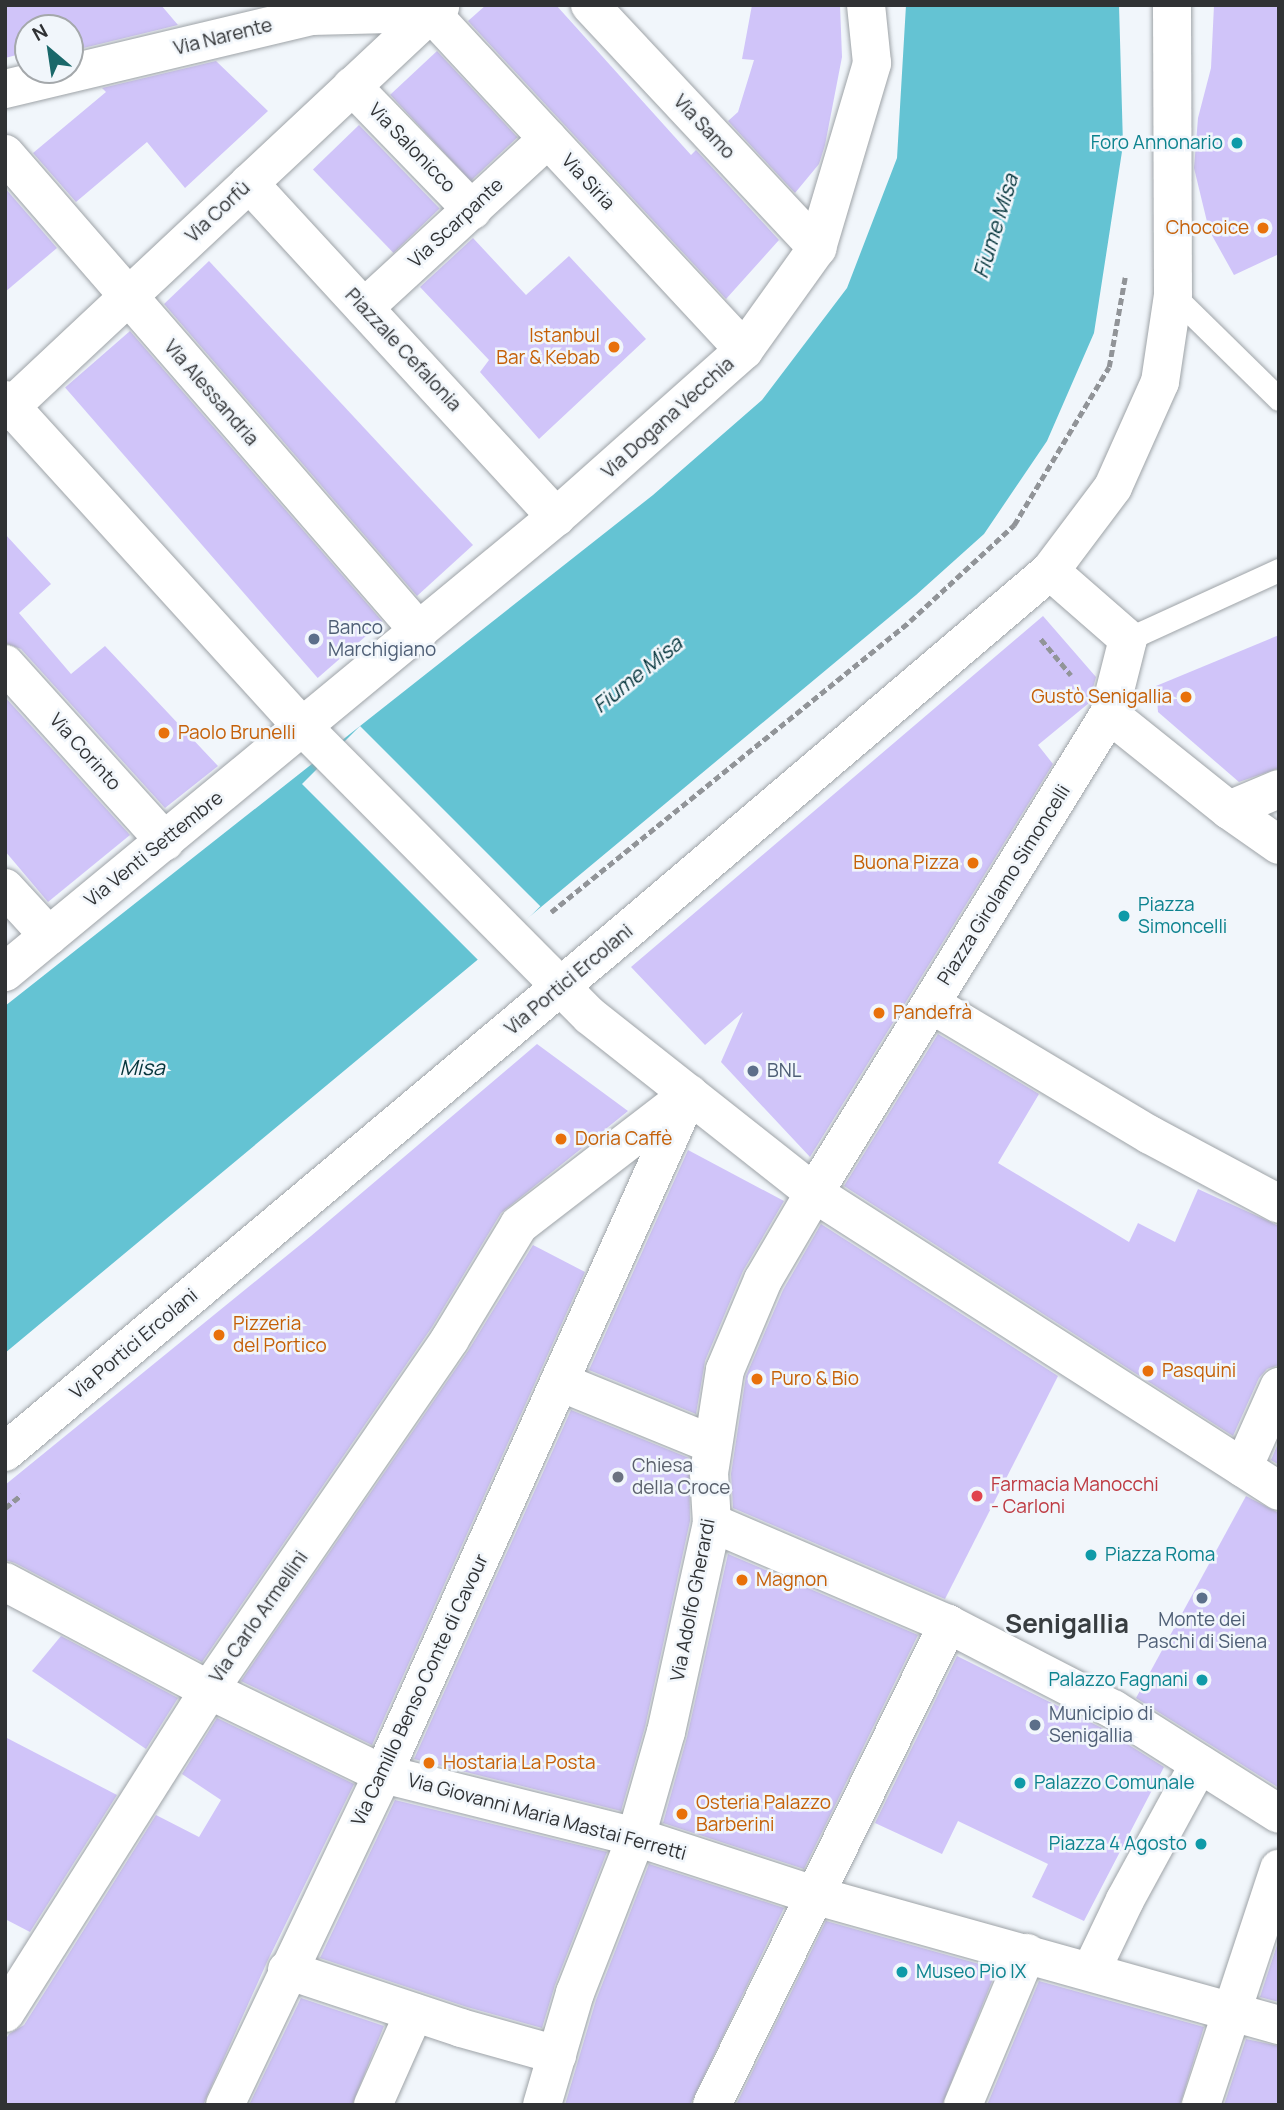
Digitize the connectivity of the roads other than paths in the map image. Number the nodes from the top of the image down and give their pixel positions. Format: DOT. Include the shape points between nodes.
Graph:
graph roads {
  1 [pos="590,5"];
  2 [pos="866,5"];
  3 [pos="1172,5"];
  4 [pos="437,9"];
  5 [pos="352,86"];
  6 [pos="5,89"];
  7 [pos="548,139"];
  8 [pos="5,154"];
  9 [pos="249,183"];
  10 [pos="472,210"];
  11 [pos="817,248"];
  12 [pos="1173,295"];
  13 [pos="127,298"];
  14 [pos="364,308"];
  15 [pos="744,350"];
  16 [pos="1279,399"];
  17 [pos="7,406"];
  18 [pos="556,517"];
  19 [pos="1279,570"];
  20 [pos="1050,571"];
  21 [pos="419,631"];
  22 [pos="1128,639"];
  23 [pos="5,664"];
  24 [pos="1109,714"];
  25 [pos="315,739"];
  26 [pos="1279,789"];
  27 [pos="1229,810"];
  28 [pos="165,841"];
  29 [pos="1279,845"];
  30 [pos="5,888"];
  31 [pos="49,936"];
  32 [pos="5,972"];
  33 [pos="559,988"];
  34 [pos="931,1004"];
  35 [pos="689,1094"];
  36 [pos="814,1193"];
  37 [pos="1279,1204"];
  38 [pos="561,1382"];
  39 [pos="1279,1387"];
  40 [pos="712,1444"];
  41 [pos="5,1452"];
  42 [pos="1243,1468"];
  43 [pos="1279,1491"];
  44 [pos="712,1523"];
  45 [pos="5,1582"];
  46 [pos="948,1624"];
  47 [pos="209,1690"];
  48 [pos="1199,1764"];
  49 [pos="383,1774"];
  50 [pos="1279,1814"];
  51 [pos="636,1837"];
  52 [pos="1279,1868"];
  53 [pos="817,1896"];
  54 [pos="1027,1953"];
  55 [pos="287,1970"];
  56 [pos="1091,1971"];
  57 [pos="1232,2012"];
  58 [pos="5,2013"];
  59 [pos="414,2013"];
  60 [pos="1279,2025"];
  61 [pos="556,2054"];
  62 [pos="225,2105"];
  63 [pos="373,2105"];
  64 [pos="542,2105"];
  65 [pos="712,2105"];
  66 [pos="962,2105"];
  67 [pos="1201,2105"];
  1 -- 11 [label="street, Via Samo"];
  2 -- 11 [label="street, Via Dogana Vecchia" via="872,63"];
  3 -- 12 [label="street, Via Portici Ercolani"];
  4 -- 5 [label="street, Via Corfù"];
  4 -- 6 [label="street, Via Narente" via="311,16"];
  4 -- 7 [label="street, Via Siria"];
  5 -- 9 [label="street, Via Corfù"];
  5 -- 10 [label="street, Via Salonicco"];
  7 -- 10 [label="street, Via Scarpante"];
  7 -- 15 [label="street, Via Siria"];
  8 -- 13 [label="street, Via Alessandria"];
  9 -- 13 [label="street, Via Corfù"];
  9 -- 14 [label="street, Piazzale Cefalonia"];
  10 -- 14 [label="street, Via Scarpante"];
  11 -- 15 [label="street, Via Dogana Vecchia"];
  12 -- 16 [label="lane"];
  12 -- 20 [label="street, Via Portici Ercolani" via="1160,382 1119,475"];
  13 -- 17 [label="street, Via Corfù"];
  13 -- 21 [label="street, Via Alessandria"];
  14 -- 18 [label="street, Piazzale Cefalonia"];
  15 -- 18 [label="street, Via Dogana Vecchia"];
  17 -- 25 [label="street"];
  18 -- 21 [label="street, Via Dogana Vecchia"];
  19 -- 22 [label="lane"];
  20 -- 22 [label="street"];
  20 -- 33 [label="street, Via Portici Ercolani"];
  21 -- 25 [label="street, Via Dogana Vecchia"];
  22 -- 24 [label="street, Piazza Girolamo Simoncelli"];
  23 -- 28 [label="street, Via Corinto"];
  24 -- 27 [label="street"];
  24 -- 34 [label="street, Piazza Girolamo Simoncelli"];
  25 -- 28 [label="street, Via Venti Settembre"];
  25 -- 33 [label="street"];
  26 -- 27 [label="street"];
  27 -- 29 [label="street"];
  28 -- 31 [label="street, Via Venti Settembre"];
  30 -- 31 [label="street"];
  31 -- 32 [label="street, Via Venti Settembre"];
  33 -- 35 [label="street"];
  33 -- 41 [label="street, Via Portici Ercolani"];
  34 -- 36 [label="street, Via Adolfo Gherardi"];
  34 -- 37 [label="street, Piazza Girolamo Simoncelli" via="1150,1135"];
  35 -- 36 [label="street"];
  35 -- 38 [label="street, Via Camillo Benso Conte di Cavour"];
  35 -- 47 [label="street, Via Carlo Armellini" via="519,1225 450,1339"];
  36 -- 40 [label="street, Via Adolfo Gherardi" via="763,1280 731,1357"];
  36 -- 42 [label="street"];
  38 -- 40 [label="street"];
  38 -- 49 [label="street, Via Camillo Benso Conte di Cavour"];
  39 -- 42 [label="street"];
  40 -- 44 [label="street, Via Adolfo Gherardi"];
  42 -- 43 [label="street"];
  44 -- 46 [label="street"];
  44 -- 51 [label="street, Via Adolfo Gherardi" via="666,1732"];
  45 -- 47 [label="street, Via Giovanni Maria Mastai Ferretti"];
  46 -- 48 [label="street" via="1113,1709"];
  46 -- 53 [label="street"];
  47 -- 49 [label="street, Via Giovanni Maria Mastai Ferretti"];
  47 -- 58 [label="street, Via Carlo Armellini"];
  48 -- 50 [label="street"];
  48 -- 56 [label="street"];
  49 -- 51 [label="street, Via Giovanni Maria Mastai Ferretti"];
  49 -- 55 [label="street, Via Camillo Benso Conte di Cavour"];
  51 -- 53 [label="street, Via Giovanni Maria Mastai Ferretti"];
  51 -- 61 [label="street, Via Adolfo Gherardi"];
  52 -- 57 [label="street"];
  53 -- 54 [label="street, Via Giovanni Maria Mastai Ferretti"];
  53 -- 65 [label="street"];
  54 -- 56 [label="street, Via Giovanni Maria Mastai Ferretti"];
  54 -- 66 [label="street"];
  55 -- 59 [label="street"];
  55 -- 62 [label="street, Via Camillo Benso Conte di Cavour"];
  56 -- 57 [label="street, Via Giovanni Maria Mastai Ferretti"];
  57 -- 60 [label="street, Via Giovanni Maria Mastai Ferretti"];
  57 -- 67 [label="street"];
  59 -- 61 [label="street"];
  59 -- 63 [label="street"];
  61 -- 64 [label="street, Via Adolfo Gherardi"];
}
